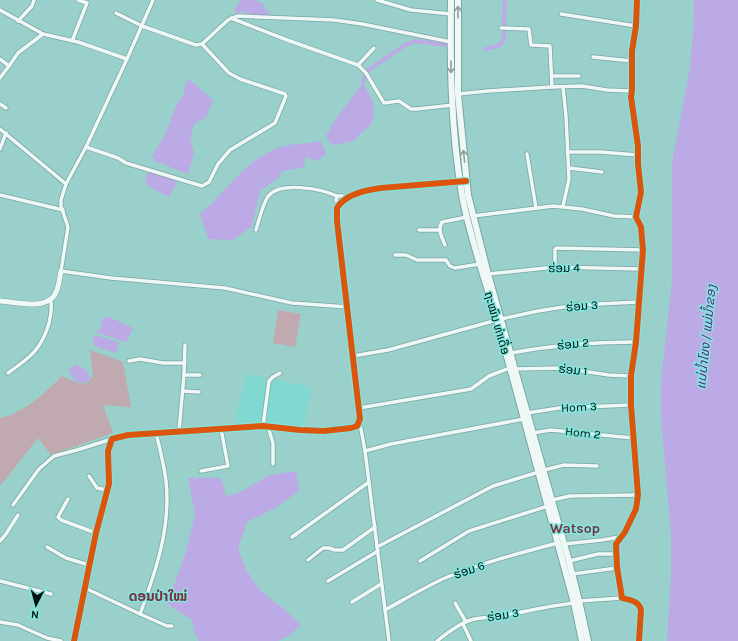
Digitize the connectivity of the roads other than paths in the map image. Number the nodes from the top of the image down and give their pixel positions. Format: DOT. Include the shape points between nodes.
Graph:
graph roads {
  1 [pos="34,0"];
  2 [pos="78,0"];
  3 [pos="153,0"];
  4 [pos="376,0"];
  5 [pos="451,0"];
  6 [pos="458,0"];
  7 [pos="637,0"];
  8 [pos="0,10"];
  9 [pos="116,13"];
  10 [pos="451,14"];
  11 [pos="561,14"];
  12 [pos="231,18"];
  13 [pos="18,21"];
  14 [pos="142,26"];
  15 [pos="636,26"];
  16 [pos="501,28"];
  17 [pos="43,34"];
  18 [pos="72,41"];
  19 [pos="451,42"];
  20 [pos="202,44"];
  21 [pos="374,48"];
  22 [pos="594,56"];
  23 [pos="0,59"];
  24 [pos="127,59"];
  25 [pos="632,61"];
  26 [pos="358,65"];
  27 [pos="9,66"];
  28 [pos="552,76"];
  29 [pos="580,76"];
  30 [pos="0,78"];
  31 [pos="552,87"];
  32 [pos="563,87"];
  33 [pos="632,91"];
  34 [pos="458,94"];
  35 [pos="0,104"];
  36 [pos="453,106"];
  37 [pos="6,108"];
  38 [pos="0,129"];
  39 [pos="6,133"];
  40 [pos="86,147"];
  41 [pos="0,149"];
  42 [pos="567,152"];
  43 [pos="527,154"];
  44 [pos="638,155"];
  45 [pos="569,168"];
  46 [pos="602,172"];
  47 [pos="463,182"];
  48 [pos="66,184"];
  49 [pos="0,195"];
  50 [pos="336,196"];
  51 [pos="348,198"];
  52 [pos="339,205"];
  53 [pos="563,206"];
  54 [pos="536,208"];
  55 [pos="63,210"];
  56 [pos="470,216"];
  57 [pos="636,217"];
  58 [pos="256,230"];
  59 [pos="419,230"];
  60 [pos="440,230"];
  61 [pos="445,245"];
  62 [pos="643,250"];
  63 [pos="395,255"];
  64 [pos="480,264"];
  65 [pos="555,267"];
  66 [pos="641,269"];
  67 [pos="61,271"];
  68 [pos="488,274"];
  69 [pos="51,300"];
  70 [pos="0,301"];
  71 [pos="640,302"];
  72 [pos="348,307"];
  73 [pos="499,320"];
  74 [pos="636,342"];
  75 [pos="185,345"];
  76 [pos="511,353"];
  77 [pos="353,356"];
  78 [pos="129,361"];
  79 [pos="185,362"];
  80 [pos="512,369"];
  81 [pos="8,373"];
  82 [pos="280,373"];
  83 [pos="184,375"];
  84 [pos="200,375"];
  85 [pos="631,376"];
  86 [pos="183,391"];
  87 [pos="199,392"];
  88 [pos="631,405"];
  89 [pos="359,408"];
  90 [pos="526,417"];
  91 [pos="358,425"];
  92 [pos="266,426"];
  93 [pos="221,429"];
  94 [pos="179,431"];
  95 [pos="156,433"];
  96 [pos="533,433"];
  97 [pos="633,438"];
  98 [pos="112,439"];
  99 [pos="365,451"];
  100 [pos="273,464"];
  101 [pos="597,466"];
  102 [pos="201,471"];
  103 [pos="541,471"];
  104 [pos="89,476"];
  105 [pos="369,482"];
  106 [pos="107,490"];
  107 [pos="638,495"];
  108 [pos="68,499"];
  109 [pos="552,500"];
  110 [pos="13,505"];
  111 [pos="548,506"];
  112 [pos="18,515"];
  113 [pos="375,527"];
  114 [pos="96,533"];
  115 [pos="292,537"];
  116 [pos="620,537"];
  117 [pos="0,541"];
  118 [pos="561,543"];
  119 [pos="47,547"];
  120 [pos="377,549"];
  121 [pos="616,554"];
  122 [pos="308,560"];
  123 [pos="420,561"];
  124 [pos="569,561"];
  125 [pos="89,565"];
  126 [pos="617,568"];
  127 [pos="572,574"];
  128 [pos="0,581"];
  129 [pos="328,581"];
  130 [pos="381,584"];
  131 [pos="85,588"];
  132 [pos="52,594"];
  133 [pos="622,598"];
  134 [pos="352,602"];
  135 [pos="577,602"];
  136 [pos="455,603"];
  137 [pos="385,610"];
  138 [pos="140,614"];
  139 [pos="0,622"];
  140 [pos="464,623"];
  141 [pos="172,626"];
  142 [pos="61,641"];
  143 [pos="74,641"];
  144 [pos="390,641"];
  145 [pos="437,641"];
  146 [pos="471,641"];
  147 [pos="582,641"];
  148 [pos="588,641"];
  149 [pos="639,641"];
  1 -- 13 [label="street" via="32,6"];
  2 -- 18 [label="street" via="87,3"];
  3 -- 14 [label="street"];
  4 -- 10 [label="street" via="412,10"];
  5 -- 10 [label="main road, ຖະໝົນ ທ່າເດື່ອ"];
  34 -- 6 [label="main road, ຖະໝົນ ທ່າເດື່ອ, one-way"];
  7 -- 15 [label="street"];
  8 -- 13 [label="street"];
  9 -- 14 [label="street"];
  10 -- 19 [label="main road, ຖະໝົນ ທ່າເດື່ອ"];
  11 -- 15 [label="street"];
  12 -- 19 [label="street" via="237,16 334,20"];
  12 -- 20 [label="street"];
  12 -- 26 [label="street"];
  13 -- 17 [label="street"];
  14 -- 20 [label="street" via="196,46"];
  14 -- 24 [label="street"];
  15 -- 25 [label="street"];
  16 -- 28 [label="street" via="529,29 531,45 550,46"];
  17 -- 18 [label="street"];
  17 -- 27 [label="street" via="18,53"];
  18 -- 24 [label="street"];
  19 -- 36 [label="main road, ຖະໝົນ ທ່າເດື່ອ, one-way"];
  20 -- 40 [label="street" via="229,73 286,95 273,126 230,150 218,164 209,182 202,186 126,163"];
  21 -- 26 [label="street"];
  22 -- 25 [label="street"];
  23 -- 27 [label="street"];
  24 -- 40 [label="street"];
  25 -- 33 [label="street"];
  26 -- 36 [label="street" via="366,73 384,103 399,101 411,109"];
  27 -- 30 [label="street"];
  28 -- 29 [label="street"];
  28 -- 31 [label="street"];
  31 -- 32 [label="street"];
  31 -- 34 [label="street"];
  32 -- 33 [label="street" via="582,86"];
  32 -- 42 [label="street"];
  33 -- 44 [label="street"];
  47 -- 34 [label="main road, ຖະໝົນ ທ່າເດື່ອ, one-way"];
  35 -- 37 [label="street"];
  36 -- 47 [label="main road, ຖະໝົນ ທ່າເດື່ອ"];
  38 -- 39 [label="street"];
  39 -- 41 [label="street"];
  39 -- 48 [label="street"];
  40 -- 48 [label="street"];
  42 -- 44 [label="street"];
  42 -- 45 [label="street"];
  43 -- 54 [label="street"];
  44 -- 57 [label="street" via="641,192"];
  45 -- 46 [label="street"];
  45 -- 53 [label="street" via="568,188"];
  47 -- 51 [label="street" via="381,188 367,190"];
  47 -- 56 [label="main road, ຖະໝົນ ທ່າເດື່ອ"];
  48 -- 55 [label="street" via="61,200"];
  49 -- 55 [label="street"];
  50 -- 51 [label="street"];
  50 -- 52 [label="street"];
  50 -- 58 [label="street" via="301,188 273,191 267,197"];
  51 -- 52 [label="street"];
  52 -- 72 [label="street" via="336,211"];
  53 -- 54 [label="street"];
  53 -- 57 [label="street" via="614,216"];
  54 -- 56 [label="street"];
  55 -- 67 [label="street" via="68,232"];
  56 -- 60 [label="street" via="442,222"];
  56 -- 64 [label="main road, ຖະໝົນ ທ່າເດື່ອ"];
  56 -- 68 [label="main road, ຖະໝົນ ທ່າເດື່ອ"];
  57 -- 62 [label="street" via="643,236"];
  59 -- 60 [label="street"];
  60 -- 61 [label="street"];
  62 -- 65 [label="street" via="558,248 554,252"];
  62 -- 66 [label="street"];
  63 -- 64 [label="street" via="406,255 417,260 446,260 455,268"];
  64 -- 73 [label="main road, ຖະໝົນ ທ່າເດື່ອ"];
  65 -- 66 [label="street, ຮ່ອມ 4"];
  65 -- 68 [label="street, ຮ່ອມ 4"];
  66 -- 71 [label="street"];
  67 -- 69 [label="street" via="58,290"];
  67 -- 72 [label="street" via="225,288 292,303"];
  68 -- 73 [label="main road, ຖະໝົນ ທ່າເດື່ອ"];
  69 -- 70 [label="street" via="38,304"];
  69 -- 81 [label="street" via="48,329 39,346"];
  71 -- 73 [label="street, ຮ່ອມ 3" via="576,305"];
  71 -- 74 [label="street"];
  72 -- 77 [label="street"];
  73 -- 76 [label="main road, ຖະໝົນ ທ່າເດື່ອ"];
  73 -- 77 [label="street, ຮ່ອມ 3" via="388,350"];
  73 -- 80 [label="main road, ຖະໝົນ ທ່າເດື່ອ"];
  74 -- 76 [label="street, ຮ່ອມ 2" via="597,342"];
  74 -- 85 [label="street"];
  75 -- 79 [label="street"];
  76 -- 80 [label="main road, ຖະໝົນ ທ່າເດື່ອ"];
  77 -- 89 [label="street"];
  78 -- 79 [label="street" via="140,359 163,363"];
  79 -- 83 [label="street"];
  80 -- 85 [label="street, ຮ່ອມ 1" via="561,368"];
  80 -- 89 [label="street, ຮ່ອມ 1" via="489,376 471,389"];
  80 -- 90 [label="main road, ຖະໝົນ ທ່າເດື່ອ"];
  82 -- 92 [label="street" via="269,381"];
  83 -- 84 [label="street"];
  83 -- 86 [label="street"];
  85 -- 88 [label="street"];
  86 -- 87 [label="street"];
  86 -- 94 [label="street"];
  88 -- 90 [label="street, Hom 3" via="559,408"];
  88 -- 97 [label="street"];
  89 -- 91 [label="street"];
  90 -- 96 [label="main road, ຖະໝົນ ທ່າເດື່ອ"];
  90 -- 99 [label="street, Hom 3"];
  90 -- 103 [label="main road, ຖະໝົນ ທ່າເດື່ອ"];
  91 -- 92 [label="street" via="324,431"];
  91 -- 99 [label="street" via="362,429"];
  92 -- 93 [label="street"];
  92 -- 100 [label="street" via="273,443"];
  93 -- 94 [label="street"];
  93 -- 102 [label="street" via="228,466"];
  94 -- 95 [label="street"];
  95 -- 98 [label="street"];
  95 -- 138 [label="street" via="166,480 167,500 160,555"];
  96 -- 97 [label="street, Hom 2" via="551,430"];
  96 -- 103 [label="main road, ຖະໝົນ ທ່າເດື່ອ"];
  97 -- 107 [label="street"];
  98 -- 106 [label="street" via="108,451"];
  98 -- 110 [label="street" via="54,456 39,469"];
  99 -- 105 [label="street"];
  101 -- 103 [label="street" via="564,465"];
  103 -- 109 [label="main road, ຖະໝົນ ທ່າເດື່ອ"];
  103 -- 111 [label="main road, ຖະໝົນ ທ່າເດື່ອ"];
  103 -- 120 [label="street" via="493,486"];
  104 -- 106 [label="street" via="97,488"];
  105 -- 113 [label="street"];
  105 -- 115 [label="street"];
  106 -- 114 [label="street"];
  107 -- 109 [label="street" via="570,496"];
  107 -- 116 [label="street" via="636,509"];
  108 -- 114 [label="street" via="58,517"];
  109 -- 118 [label="main road, ຖະໝົນ ທ່າເດື່ອ"];
  111 -- 118 [label="main road, ຖະໝົນ ທ່າເດື່ອ"];
  111 -- 123 [label="street" via="469,531"];
  112 -- 117 [label="street"];
  113 -- 120 [label="street"];
  113 -- 122 [label="street" via="344,550 323,548"];
  114 -- 125 [label="street"];
  116 -- 118 [label="street, ຮ່ອມ 6"];
  116 -- 121 [label="street" via="616,544"];
  118 -- 124 [label="main road, ຖະໝົນ ທ່າເດື່ອ"];
  118 -- 135 [label="main road, ຖະໝົນ ທ່າເດື່ອ"];
  118 -- 137 [label="street, ຮ່ອມ 6" via="508,556 446,578"];
  119 -- 125 [label="street" via="66,558"];
  120 -- 129 [label="street"];
  120 -- 130 [label="street"];
  121 -- 124 [label="street" via="598,554"];
  121 -- 126 [label="street"];
  124 -- 127 [label="main road, ຖະໝົນ ທ່າເດື່ອ"];
  125 -- 131 [label="street"];
  126 -- 127 [label="street"];
  126 -- 133 [label="street"];
  127 -- 135 [label="main road, ຖະໝົນ ທ່າເດື່ອ"];
  128 -- 132 [label="street"];
  130 -- 134 [label="street"];
  130 -- 137 [label="street"];
  131 -- 138 [label="street"];
  131 -- 143 [label="street"];
  133 -- 135 [label="street"];
  133 -- 149 [label="street" via="634,601 640,607"];
  135 -- 140 [label="street, ຮ່ອມ 3" via="473,619"];
  135 -- 147 [label="main road, ຖະໝົນ ທ່າເດື່ອ"];
  135 -- 148 [label="main road, ຖະໝົນ ທ່າເດື່ອ"];
  136 -- 140 [label="street"];
  137 -- 144 [label="street"];
  138 -- 141 [label="street"];
  139 -- 142 [label="street" via="18,625 47,638"];
  140 -- 145 [label="street, ຮ່ອມ 3"];
  140 -- 146 [label="street"];
}
